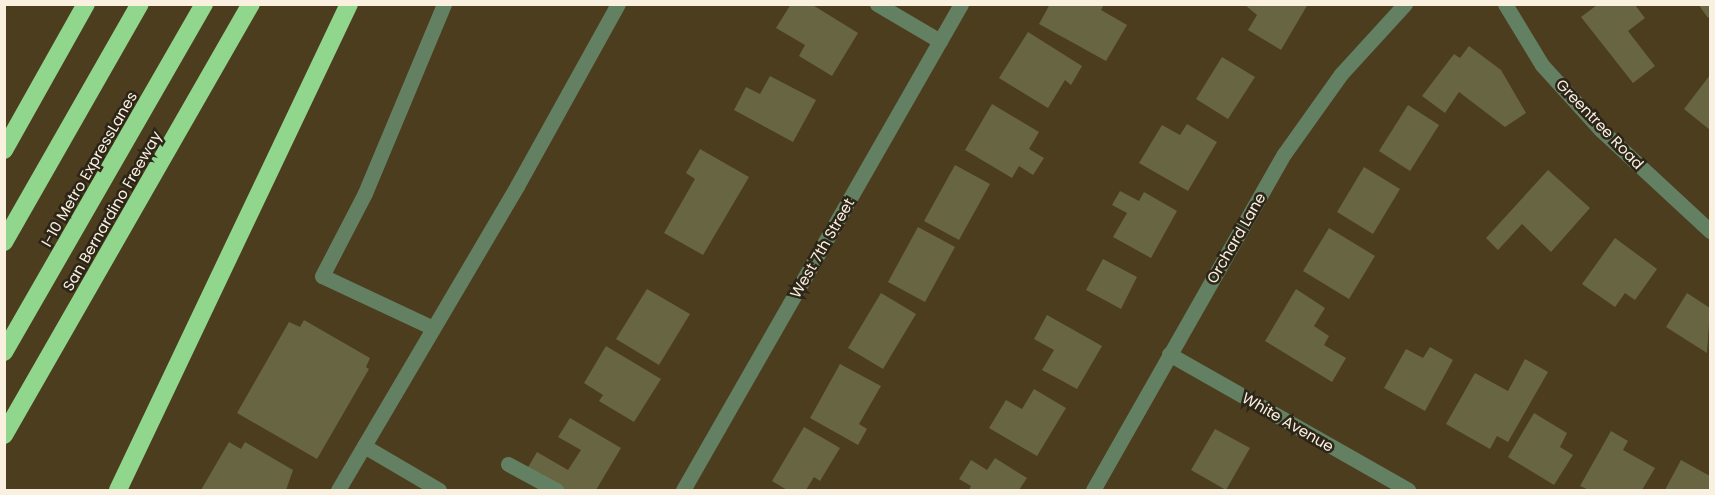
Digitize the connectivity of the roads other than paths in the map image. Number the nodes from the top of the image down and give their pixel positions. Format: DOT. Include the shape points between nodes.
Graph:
graph roads {
  1 [pos="86,4"];
  2 [pos="140,4"];
  3 [pos="204,4"];
  4 [pos="251,4"];
  5 [pos="349,4"];
  6 [pos="444,4"];
  7 [pos="618,4"];
  8 [pos="877,4"];
  9 [pos="961,4"];
  10 [pos="1406,4"];
  11 [pos="1505,4"];
  12 [pos="940,41"];
  13 [pos="4,150"];
  14 [pos="1710,231"];
  15 [pos="4,242"];
  16 [pos="431,327"];
  17 [pos="4,352"];
  18 [pos="1169,354"];
  19 [pos="4,435"];
  20 [pos="364,446"];
  21 [pos="508,464"];
  22 [pos="118,490"];
  23 [pos="341,490"];
  24 [pos="439,490"];
  25 [pos="556,490"];
  26 [pos="683,490"];
  27 [pos="1093,490"];
  28 [pos="1408,490"];
  1 -- 13 [label="highway"];
  2 -- 15 [label="highway"];
  3 -- 17 [label="highway, I-10 Metro ExpressLanes"];
  4 -- 19 [label="highway, San Bernardino Freeway"];
  5 -- 22 [label="highway"];
  6 -- 16 [label="street" via="365,193 322,276"];
  7 -- 16 [label="street" via="517,186"];
  8 -- 12 [label="street"];
  9 -- 12 [label="street, West 7th Street"];
  10 -- 18 [label="street, Orchard Lane" via="1398,8 1341,74 1284,154"];
  11 -- 14 [label="street, Greentree Road" via="1542,65 1601,130"];
  12 -- 26 [label="street, West 7th Street"];
  16 -- 20 [label="street"];
  18 -- 27 [label="street, Orchard Lane"];
  18 -- 28 [label="street, White Avenue"];
  20 -- 23 [label="street"];
  20 -- 24 [label="street"];
  21 -- 25 [label="street"];
}
